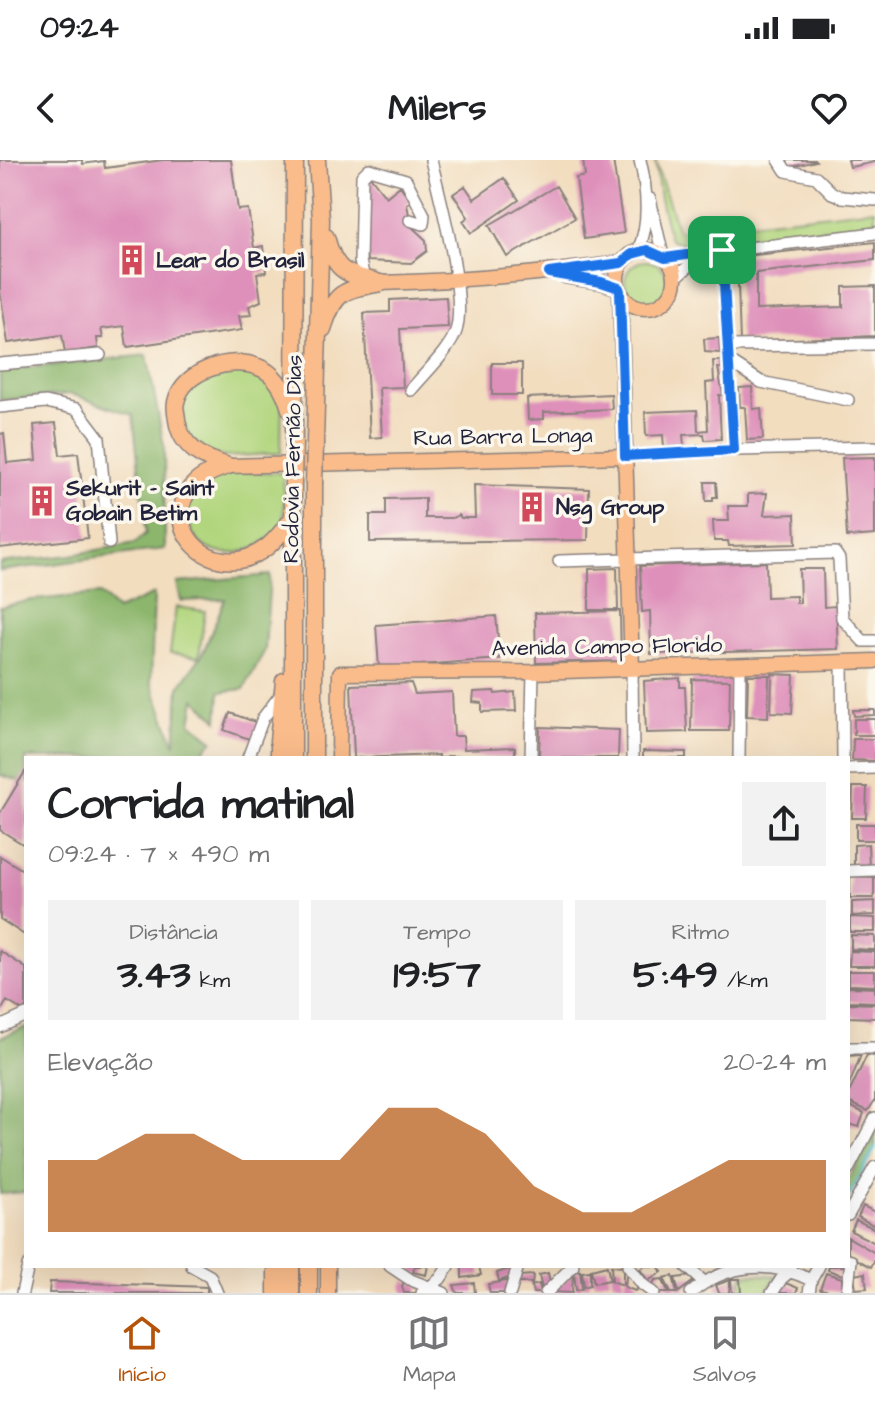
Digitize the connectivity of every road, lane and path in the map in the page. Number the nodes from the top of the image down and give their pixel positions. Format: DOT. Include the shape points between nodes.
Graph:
graph roads {
  1 [pos="285,160"];
  2 [pos="295,160"];
  3 [pos="317,160"];
  4 [pos="431,160"];
  5 [pos="640,160"];
  6 [pos="779,160"];
  7 [pos="645,179"];
  8 [pos="875,200"];
  9 [pos="321,220"];
  10 [pos="410,220"];
  11 [pos="296,222"];
  12 [pos="875,233"];
  13 [pos="722,250"];
  14 [pos="638,251"];
  15 [pos="705,251"];
  16 [pos="664,257"];
  17 [pos="621,263"];
  18 [pos="549,273"];
  19 [pos="674,279"];
  20 [pos="372,281"];
  21 [pos="456,281"];
  22 [pos="619,290"];
  23 [pos="634,305"];
  24 [pos="875,344"];
  25 [pos="729,346"];
  26 [pos="317,350"];
  27 [pos="100,355"];
  28 [pos="730,362"];
  29 [pos="0,364"];
  30 [pos="623,366"];
  31 [pos="411,390"];
  32 [pos="848,400"];
  33 [pos="0,407"];
  34 [pos="294,424"];
  35 [pos="875,447"];
  36 [pos="734,450"];
  37 [pos="625,456"];
  38 [pos="228,466"];
  39 [pos="292,519"];
  40 [pos="109,543"];
  41 [pos="630,560"];
  42 [pos="559,561"];
  43 [pos="875,641"];
  44 [pos="293,648"];
  45 [pos="875,661"];
  46 [pos="842,662"];
  47 [pos="740,666"];
  48 [pos="632,669"];
  49 [pos="533,672"];
  50 [pos="283,692"];
  51 [pos="278,750"];
  52 [pos="249,756"];
  53 [pos="293,756"];
  54 [pos="314,756"];
  55 [pos="339,756"];
  56 [pos="531,756"];
  57 [pos="633,756"];
  58 [pos="739,756"];
  59 [pos="843,756"];
  60 [pos="875,768"];
  61 [pos="850,769"];
  62 [pos="875,870"];
  63 [pos="850,871"];
  64 [pos="24,1016"];
  65 [pos="0,1027"];
  66 [pos="850,1048"];
  67 [pos="875,1048"];
  68 [pos="875,1118"];
  69 [pos="853,1151"];
  70 [pos="875,1167"];
  71 [pos="850,1211"];
  72 [pos="850,1261"];
  73 [pos="28,1268"];
  74 [pos="196,1268"];
  75 [pos="278,1268"];
  76 [pos="278,1268"];
  77 [pos="309,1268"];
  78 [pos="328,1268"];
  79 [pos="393,1268"];
  80 [pos="448,1268"];
  81 [pos="517,1268"];
  82 [pos="571,1268"];
  83 [pos="629,1268"];
  84 [pos="688,1268"];
  85 [pos="741,1268"];
  86 [pos="793,1268"];
  87 [pos="818,1268"];
  88 [pos="811,1280"];
  89 [pos="705,1283"];
  90 [pos="425,1289"];
  91 [pos="642,1289"];
  92 [pos="22,1293"];
  93 [pos="217,1293"];
  94 [pos="276,1293"];
  95 [pos="291,1293"];
  96 [pos="309,1293"];
  97 [pos="328,1293"];
  98 [pos="444,1293"];
  99 [pos="510,1293"];
  100 [pos="546,1293"];
  101 [pos="654,1293"];
  102 [pos="691,1293"];
  103 [pos="772,1293"];
  104 [pos="809,1293"];
  105 [pos="847,1293"];
  1 -- 11 [label="highway"];
  2 -- 11 [label="highway, Rodovia Fernão Dias"];
  3 -- 9 [label="highway, Rodovia Fernão Dias"];
  4 -- 21 [label="street"];
  5 -- 7 [label="street"];
  6 -- 8 [label="street" via="786,171 816,177 832,193"];
  7 -- 14 [label="street" via="645,234"];
  7 -- 16 [label="street"];
  9 -- 20 [label="highway" via="333,261 343,271"];
  9 -- 26 [label="highway, Rodovia Fernão Dias"];
  10 -- 20 [label="street" via="423,224 424,215 406,180 369,169 362,176 360,261"];
  11 -- 34 [label="highway, Rodovia Fernão Dias"];
  12 -- 13 [label="street"];
  13 -- 15 [label="street"];
  13 -- 25 [label="street"];
  14 -- 16 [label="main road"];
  14 -- 17 [label="main road"];
  15 -- 16 [label="street"];
  15 -- 19 [label="street"];
  16 -- 19 [label="main road"];
  17 -- 18 [label="main road"];
  17 -- 22 [label="main road"];
  18 -- 21 [label="main road"];
  18 -- 22 [label="main road"];
  19 -- 23 [label="main road" via="663,301"];
  20 -- 21 [label="main road"];
  20 -- 26 [label="highway" via="331,304"];
  21 -- 31 [label="street" via="456,332"];
  22 -- 23 [label="main road"];
  22 -- 30 [label="main road"];
  23 -- 30 [label="main road"];
  24 -- 25 [label="street"];
  25 -- 28 [label="street"];
  26 -- 54 [label="highway, Rodovia Fernão Dias, bridge"];
  27 -- 29 [label="street"];
  28 -- 32 [label="street" via="761,382"];
  28 -- 36 [label="street"];
  30 -- 37 [label="main road"];
  33 -- 40 [label="street" via="46,402 77,409 99,438"];
  34 -- 38 [label="highway" via="285,393 260,367 215,366 194,377 175,403 178,428 198,454"];
  34 -- 39 [label="highway, Rodovia Fernão Dias, bridge"];
  35 -- 36 [label="street, Rua Barra Longa"];
  36 -- 37 [label="street, Rua Barra Longa"];
  37 -- 38 [label="main road, Rua Barra Longa"];
  37 -- 41 [label="main road"];
  38 -- 39 [label="highway" via="188,489 180,512 186,537 196,547 216,559 248,557 265,548"];
  39 -- 44 [label="highway, Rodovia Fernão Dias"];
  41 -- 42 [label="street"];
  41 -- 43 [label="street" via="835,553 842,618 863,641"];
  41 -- 48 [label="main road"];
  44 -- 50 [label="highway"];
  44 -- 53 [label="highway, Rodovia Fernão Dias"];
  45 -- 46 [label="main road, Avenida Campo Florido"];
  46 -- 47 [label="main road, Avenida Campo Florido"];
  46 -- 59 [label="street"];
  47 -- 48 [label="main road, Avenida Campo Florido"];
  47 -- 58 [label="street"];
  48 -- 49 [label="main road, Avenida Campo Florido"];
  48 -- 57 [label="street"];
  49 -- 55 [label="main road, Avenida Campo Florido" via="340,673"];
  49 -- 56 [label="street"];
  50 -- 51 [label="highway"];
  50 -- 52 [label="street" via="263,718"];
  60 -- 61 [label="street"];
  62 -- 63 [label="street"];
  64 -- 65 [label="street"];
  66 -- 67 [label="street"];
  68 -- 69 [label="street"];
  70 -- 71 [label="street"];
  72 -- 105 [label="street"];
  73 -- 92 [label="street"];
  74 -- 93 [label="street" via="210,1276"];
  75 -- 94 [label="highway"];
  76 -- 95 [label="highway"];
  77 -- 96 [label="highway"];
  78 -- 97 [label="main road"];
  79 -- 90 [label="street"];
  80 -- 90 [label="street"];
  81 -- 99 [label="street"];
  82 -- 100 [label="street"];
  83 -- 91 [label="street"];
  84 -- 89 [label="street"];
  85 -- 89 [label="street"];
  86 -- 88 [label="street"];
  86 -- 103 [label="street"];
  87 -- 88 [label="street"];
  88 -- 104 [label="street"];
  89 -- 102 [label="street"];
  90 -- 98 [label="street"];
  91 -- 101 [label="street"];
}
